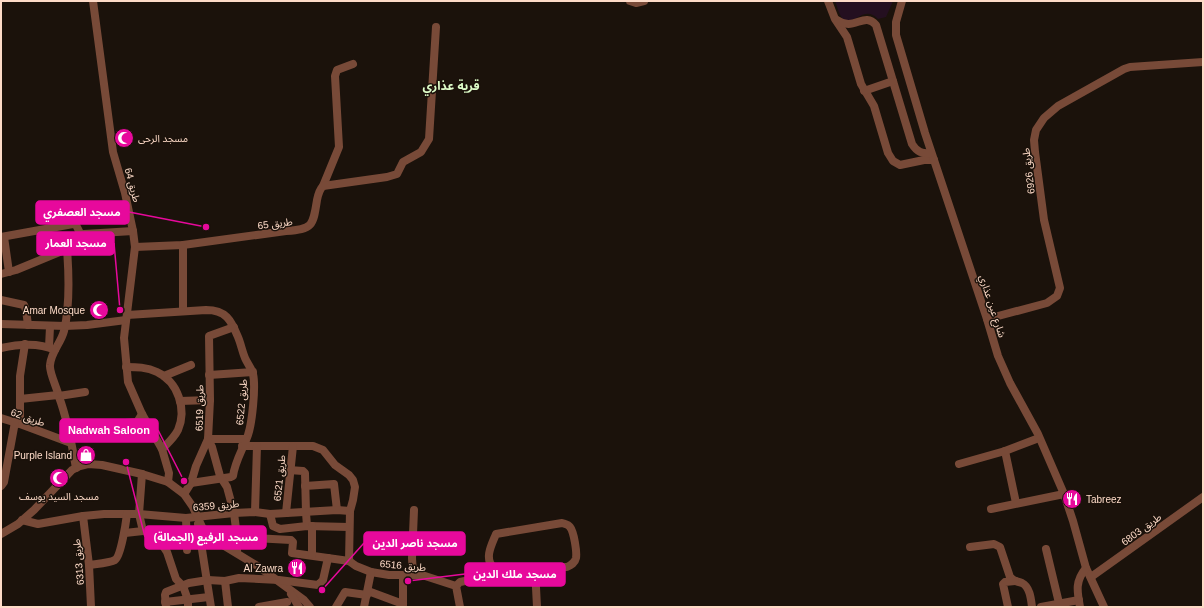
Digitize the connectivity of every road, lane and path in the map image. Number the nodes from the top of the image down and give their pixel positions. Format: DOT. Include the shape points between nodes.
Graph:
graph roads {
  1 [pos="630,1"];
  2 [pos="644,1"];
  3 [pos="828,1"];
  4 [pos="902,1"];
  5 [pos="93,2"];
  6 [pos="835,19"];
  7 [pos="851,25"];
  8 [pos="436,27"];
  9 [pos="847,38"];
  10 [pos="1203,62"];
  11 [pos="352,64"];
  12 [pos="893,81"];
  13 [pos="864,91"];
  14 [pos="932,156"];
  15 [pos="323,186"];
  16 [pos="133,231"];
  17 [pos="81,234"];
  18 [pos="3,237"];
  19 [pos="184,245"];
  20 [pos="135,247"];
  21 [pos="67,249"];
  22 [pos="5,273"];
  23 [pos="1,300"];
  24 [pos="183,311"];
  25 [pos="126,318"];
  26 [pos="987,320"];
  27 [pos="1,324"];
  28 [pos="28,325"];
  29 [pos="50,326"];
  30 [pos="64,326"];
  31 [pos="234,327"];
  32 [pos="25,344"];
  33 [pos="1,348"];
  34 [pos="52,348"];
  35 [pos="191,365"];
  36 [pos="126,367"];
  37 [pos="251,369"];
  38 [pos="209,375"];
  39 [pos="164,376"];
  40 [pos="85,392"];
  41 [pos="59,396"];
  42 [pos="20,399"];
  43 [pos="210,400"];
  44 [pos="180,401"];
  45 [pos="142,414"];
  46 [pos="1,418"];
  47 [pos="17,423"];
  48 [pos="114,424"];
  49 [pos="1040,438"];
  50 [pos="208,439"];
  51 [pos="71,443"];
  52 [pos="244,443"];
  53 [pos="257,446"];
  54 [pos="293,446"];
  55 [pos="5,448"];
  56 [pos="162,449"];
  57 [pos="1005,451"];
  58 [pos="959,464"];
  59 [pos="76,468"];
  60 [pos="289,470"];
  61 [pos="142,474"];
  62 [pos="221,478"];
  63 [pos="168,482"];
  64 [pos="191,483"];
  65 [pos="1,486"];
  66 [pos="305,486"];
  67 [pos="184,494"];
  68 [pos="1064,494"];
  69 [pos="1203,497"];
  70 [pos="1016,503"];
  71 [pos="991,509"];
  72 [pos="337,510"];
  73 [pos="414,510"];
  74 [pos="350,511"];
  75 [pos="255,512"];
  76 [pos="234,513"];
  77 [pos="286,513"];
  78 [pos="306,513"];
  79 [pos="127,514"];
  80 [pos="139,514"];
  81 [pos="270,514"];
  82 [pos="83,516"];
  83 [pos="197,517"];
  84 [pos="186,518"];
  85 [pos="22,520"];
  86 [pos="310,526"];
  87 [pos="349,527"];
  88 [pos="280,529"];
  89 [pos="143,531"];
  90 [pos="1,534"];
  91 [pos="125,534"];
  92 [pos="237,537"];
  93 [pos="279,538"];
  94 [pos="970,547"];
  95 [pos="1046,549"];
  96 [pos="187,550"];
  97 [pos="237,552"];
  98 [pos="312,556"];
  99 [pos="328,558"];
  100 [pos="349,561"];
  101 [pos="89,565"];
  102 [pos="493,568"];
  103 [pos="535,568"];
  104 [pos="1086,568"];
  105 [pos="371,572"];
  106 [pos="413,574"];
  107 [pos="403,576"];
  108 [pos="1091,578"];
  109 [pos="208,580"];
  110 [pos="279,580"];
  111 [pos="225,581"];
  112 [pos="1015,581"];
  113 [pos="183,586"];
  114 [pos="456,586"];
  115 [pos="367,593"];
  116 [pos="209,597"];
  117 [pos="287,602"];
  118 [pos="1059,603"];
  119 [pos="1079,603"];
  120 [pos="188,604"];
  121 [pos="165,605"];
  122 [pos="403,605"];
  123 [pos="91,607"];
  124 [pos="211,607"];
  125 [pos="228,607"];
  126 [pos="258,607"];
  127 [pos="299,607"];
  128 [pos="310,607"];
  129 [pos="336,607"];
  130 [pos="364,607"];
  131 [pos="460,607"];
  132 [pos="537,607"];
  133 [pos="1008,607"];
  134 [pos="1032,607"];
  135 [pos="1041,607"];
  136 [pos="1104,607"];
  1 -- 2 [label="street"];
  3 -- 6 [label="street"];
  4 -- 14 [label="street, شارع عين عذاري" via="896,22 896,35"];
  5 -- 16 [label="street, طريق 64" via="113,152"];
  6 -- 7 [label="street"];
  6 -- 9 [label="street"];
  7 -- 9 [label="street" via="847,30"];
  7 -- 12 [label="street" via="868,20 876,25"];
  8 -- 15 [label="street" via="429,139 421,152 403,162 397,174"];
  9 -- 13 [label="street"];
  10 -- 26 [label="street, طريق 6926" via="1130,66 1058,106 1040,124 1034,140 1035,152 1044,220 1059,293 1047,303"];
  11 -- 15 [label="street" via="341,67 335,76 339,148"];
  12 -- 13 [label="street"];
  12 -- 14 [label="street" via="912,144 919,152"];
  13 -- 14 [label="street" via="874,106 887,150 893,161 900,165"];
  14 -- 26 [label="street, شارع عين عذاري"];
  15 -- 19 [label="street, طريق 65" via="318,192 314,216 307,228"];
  16 -- 17 [label="street"];
  16 -- 20 [label="street, طريق 64"];
  17 -- 18 [label="street" via="73,224"];
  17 -- 21 [label="street"];
  18 -- 22 [label="street"];
  19 -- 20 [label="street, طريق 65"];
  19 -- 24 [label="street"];
  20 -- 25 [label="street, طريق 64"];
  21 -- 22 [label="street"];
  21 -- 30 [label="street"];
  23 -- 28 [label="street" via="24,305"];
  24 -- 25 [label="street"];
  24 -- 31 [label="street" via="215,310 223,313"];
  25 -- 30 [label="street"];
  25 -- 36 [label="street, طريق 64"];
  26 -- 49 [label="street, شارع عين عذاري" via="1003,369"];
  27 -- 28 [label="street"];
  28 -- 29 [label="street"];
  29 -- 30 [label="street"];
  29 -- 34 [label="street"];
  30 -- 34 [label="street" via="61,341"];
  31 -- 37 [label="street, طريق 6522"];
  31 -- 38 [label="street, طريق 6519" via="209,336"];
  32 -- 33 [label="street"];
  32 -- 34 [label="street"];
  32 -- 42 [label="street" via="20,376"];
  34 -- 41 [label="street" via="50,372"];
  35 -- 39 [label="street"];
  36 -- 39 [label="street" via="150,369"];
  36 -- 45 [label="street, طريق 64" via="128,382"];
  37 -- 38 [label="street"];
  37 -- 52 [label="street, طريق 6522" via="255,382 250,425"];
  38 -- 43 [label="street, طريق 6519"];
  39 -- 44 [label="street" via="177,391"];
  40 -- 41 [label="street"];
  41 -- 42 [label="street"];
  41 -- 51 [label="street"];
  42 -- 47 [label="street"];
  43 -- 44 [label="street"];
  43 -- 50 [label="street, طريق 6519"];
  44 -- 56 [label="street" via="181,416 177,431"];
  45 -- 48 [label="street" via="137,422"];
  45 -- 56 [label="street, طريق 64"];
  46 -- 47 [label="street, طريق 62"];
  47 -- 51 [label="street, طريق 62"];
  47 -- 55 [label="street"];
  49 -- 57 [label="street"];
  49 -- 68 [label="street, شارع عين عذاري"];
  50 -- 52 [label="street, طريق 6522"];
  50 -- 62 [label="street, طريق 6519"];
  50 -- 64 [label="street"];
  51 -- 59 [label="street"];
  52 -- 53 [label="street"];
  52 -- 62 [label="street" via="233,476"];
  53 -- 54 [label="street"];
  53 -- 75 [label="street"];
  54 -- 60 [label="street, طريق 6521"];
  54 -- 74 [label="street" via="318,447 349,475 355,487"];
  55 -- 65 [label="street" via="4,482"];
  56 -- 63 [label="street, طريق 64"];
  57 -- 58 [label="street"];
  57 -- 70 [label="street"];
  59 -- 61 [label="street" via="97,464"];
  59 -- 85 [label="street"];
  60 -- 66 [label="street" via="305,473"];
  60 -- 77 [label="street, طريق 6521"];
  61 -- 63 [label="street"];
  61 -- 80 [label="street"];
  62 -- 64 [label="street"];
  62 -- 76 [label="street, طريق 6519"];
  63 -- 67 [label="street"];
  64 -- 67 [label="street"];
  66 -- 72 [label="street" via="335,485"];
  66 -- 78 [label="street"];
  67 -- 83 [label="street"];
  68 -- 70 [label="street"];
  68 -- 104 [label="street, شارع عين عذاري"];
  69 -- 108 [label="street, طريق 6803"];
  70 -- 71 [label="street"];
  72 -- 74 [label="street, طريق 6359"];
  72 -- 78 [label="street, طريق 6359"];
  73 -- 106 [label="street"];
  74 -- 87 [label="street"];
  75 -- 76 [label="street, طريق 6359"];
  75 -- 81 [label="street, طريق 6359"];
  76 -- 83 [label="street, طريق 6359"];
  76 -- 92 [label="street, طريق 6519"];
  77 -- 78 [label="street, طريق 6359"];
  77 -- 81 [label="street, طريق 6359"];
  78 -- 86 [label="street"];
  79 -- 80 [label="street, طريق 6359"];
  79 -- 82 [label="street, طريق 6359"];
  79 -- 91 [label="street"];
  80 -- 84 [label="street, طريق 6359"];
  80 -- 89 [label="street"];
  81 -- 88 [label="street" via="273,526"];
  82 -- 85 [label="street, طريق 6359" via="40,523"];
  82 -- 101 [label="street, طريق 6313"];
  83 -- 84 [label="street, طريق 6359"];
  83 -- 97 [label="street" via="213,539"];
  83 -- 109 [label="street"];
  84 -- 96 [label="street"];
  85 -- 90 [label="street"];
  86 -- 87 [label="street"];
  86 -- 88 [label="street"];
  86 -- 98 [label="street"];
  87 -- 100 [label="street"];
  88 -- 93 [label="street"];
  89 -- 91 [label="street"];
  89 -- 113 [label="street" via="156,535 167,552 176,579"];
  91 -- 101 [label="street" via="115,560"];
  92 -- 93 [label="street"];
  92 -- 97 [label="street, طريق 6519"];
  93 -- 98 [label="street, طريق 6516" via="292,541 292,553"];
  94 -- 112 [label="street" via="998,545 1010,577"];
  95 -- 118 [label="street"];
  97 -- 110 [label="street"];
  98 -- 99 [label="street, طريق 6516"];
  99 -- 100 [label="street, طريق 6516"];
  99 -- 110 [label="street" via="323,580 318,585"];
  100 -- 105 [label="street, طريق 6516"];
  101 -- 123 [label="street, طريق 6313"];
  102 -- 103 [label="street"];
  102 -- 103 [label="street" via="489,552 496,534 562,523 568,525 573,532 575,546 576,558 573,564 568,567"];
  102 -- 114 [label="street" via="489,576 460,582"];
  103 -- 132 [label="street"];
  104 -- 108 [label="street, شارع عين عذاري"];
  104 -- 119 [label="street" via="1078,580"];
  105 -- 107 [label="street, طريق 6516"];
  105 -- 115 [label="street"];
  106 -- 107 [label="street, طريق 6516"];
  106 -- 114 [label="street, طريق 6516"];
  107 -- 122 [label="street"];
  108 -- 136 [label="street, شارع عين عذاري"];
  109 -- 111 [label="street"];
  109 -- 113 [label="street"];
  109 -- 116 [label="street"];
  110 -- 111 [label="street" via="239,578"];
  110 -- 127 [label="street"];
  110 -- 128 [label="street"];
  111 -- 125 [label="street"];
  112 -- 133 [label="street" via="1003,584"];
  112 -- 134 [label="street" via="1027,587"];
  113 -- 120 [label="street"];
  113 -- 121 [label="street" via="165,593"];
  114 -- 131 [label="street"];
  115 -- 122 [label="street"];
  115 -- 129 [label="street" via="343,593"];
  115 -- 130 [label="street"];
  116 -- 120 [label="street"];
  116 -- 124 [label="street"];
  117 -- 126 [label="street"];
  118 -- 119 [label="street"];
  118 -- 135 [label="street"];
  120 -- 121 [label="street"];
}
